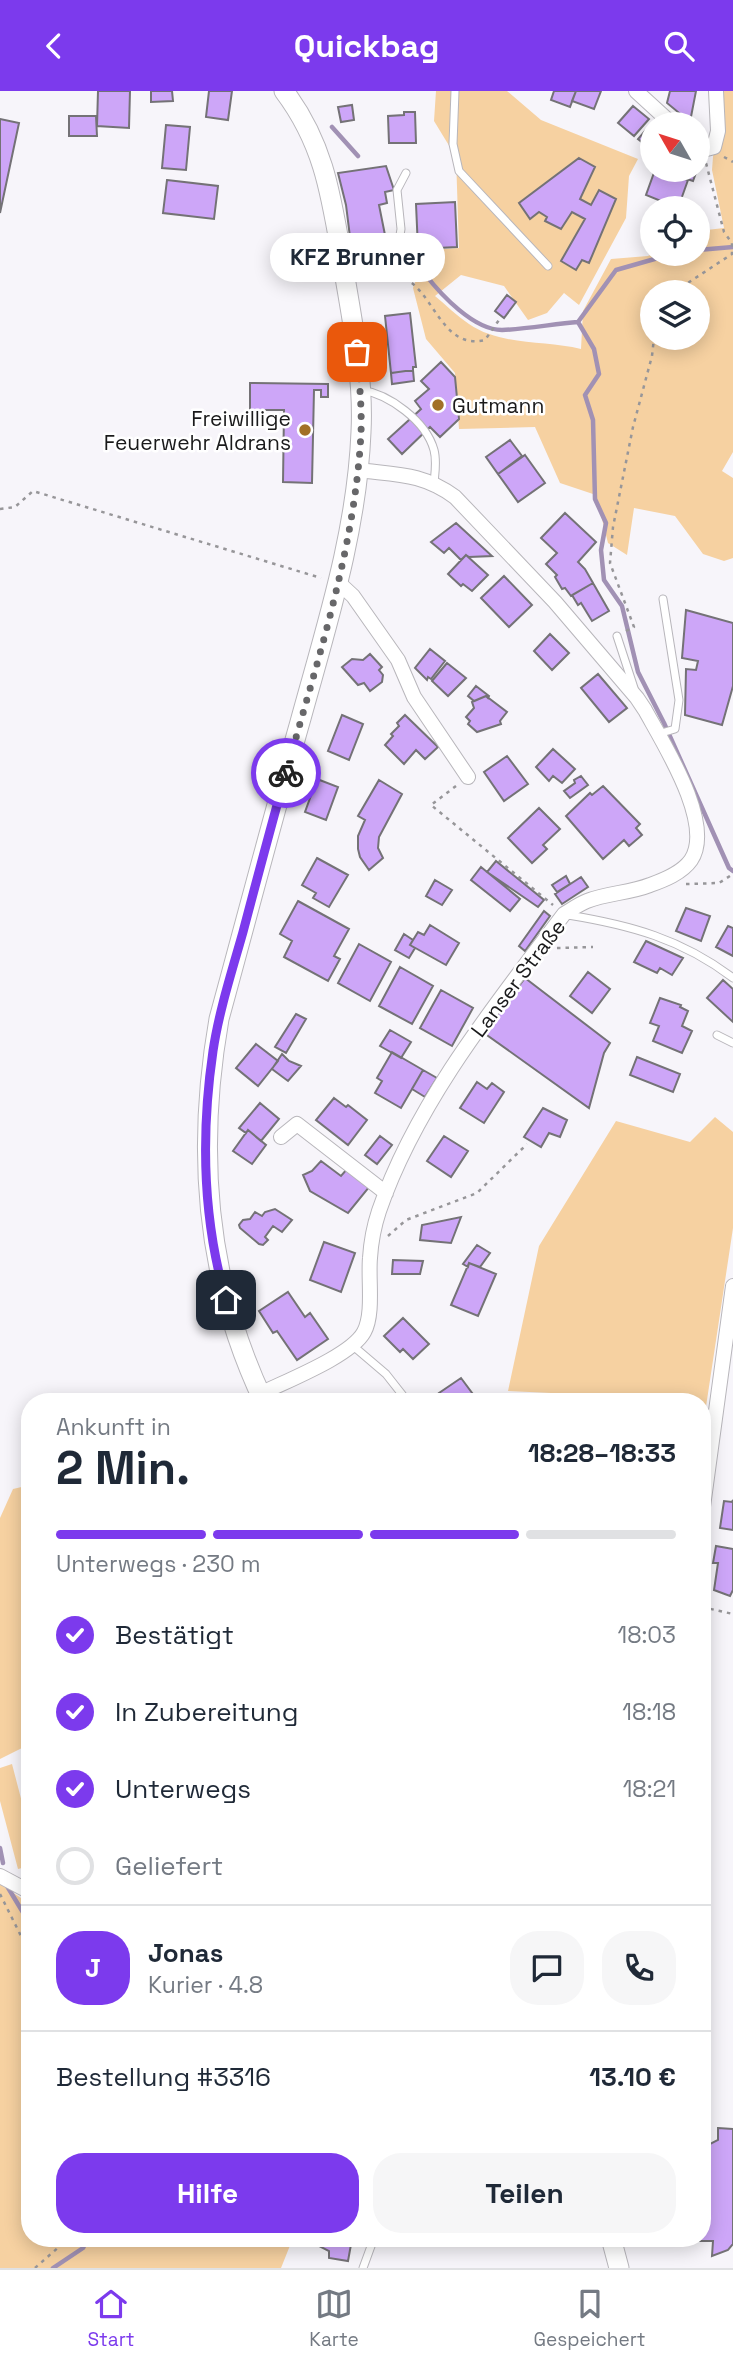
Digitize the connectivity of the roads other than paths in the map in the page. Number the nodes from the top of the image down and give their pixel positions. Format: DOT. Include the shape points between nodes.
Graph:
graph roads {
  1 [pos="284,91"];
  2 [pos="454,91"];
  3 [pos="636,91"];
  4 [pos="716,91"];
  5 [pos="659,112"];
  6 [pos="710,148"];
  7 [pos="406,173"];
  8 [pos="548,266"];
  9 [pos="345,280"];
  10 [pos="360,389"];
  11 [pos="358,470"];
  12 [pos="434,483"];
  13 [pos="339,583"];
  14 [pos="663,599"];
  15 [pos="617,636"];
  16 [pos="637,698"];
  17 [pos="667,731"];
  18 [pos="468,777"];
  19 [pos="564,914"];
  20 [pos="733,978"];
  21 [pos="718,1035"];
  22 [pos="733,1043"];
  23 [pos="281,1137"];
  24 [pos="386,1193"];
  25 [pos="733,1286"];
  26 [pos="352,1346"];
  27 [pos="260,1393"];
  28 [pos="271,1393"];
  29 [pos="401,1393"];
  30 [pos="711,1448"];
  31 [pos="0,1876"];
  32 [pos="21,1887"];
  33 [pos="371,2247"];
  34 [pos="613,2247"];
  35 [pos="363,2268"];
  36 [pos="619,2268"];
  1 -- 9 [label="main road" via="321,155"];
  2 -- 8 [label="lane" via="453,144 459,170"];
  3 -- 5 [label="street"];
  4 -- 6 [label="street" via="718,131"];
  7 -- 9 [label="lane" via="397,190 401,229 396,259 383,271"];
  9 -- 10 [label="main road"];
  10 -- 11 [label="main road"];
  10 -- 12 [label="lane" via="392,400 425,432 435,452"];
  11 -- 12 [label="street, Lanser Straße"];
  11 -- 13 [label="main road"];
  12 -- 16 [label="street, Lanser Straße" via="454,497 555,602"];
  13 -- 18 [label="street" via="398,660 414,697"];
  13 -- 27 [label="main road" via="219,1019 209,1087 206,1139 213,1239 231,1320"];
  14 -- 17 [label="lane" via="679,700"];
  15 -- 16 [label="lane"];
  16 -- 17 [label="street, Lanser Straße"];
  17 -- 19 [label="street, Lanser Straße" via="697,829 692,859 646,887 587,901"];
  19 -- 20 [label="lane" via="645,930 707,959"];
  19 -- 24 [label="street, Lanser Straße" via="450,1071 405,1149"];
  21 -- 22 [label="lane"];
  23 -- 24 [label="street" via="297,1124"];
  24 -- 26 [label="street, Lanser Straße" via="370,1256 368,1318"];
  25 -- 30 [label="street"];
  26 -- 28 [label="street"];
  26 -- 29 [label="lane"];
  31 -- 32 [label="street"];
  33 -- 35 [label="lane"];
  34 -- 36 [label="main road"];
}
